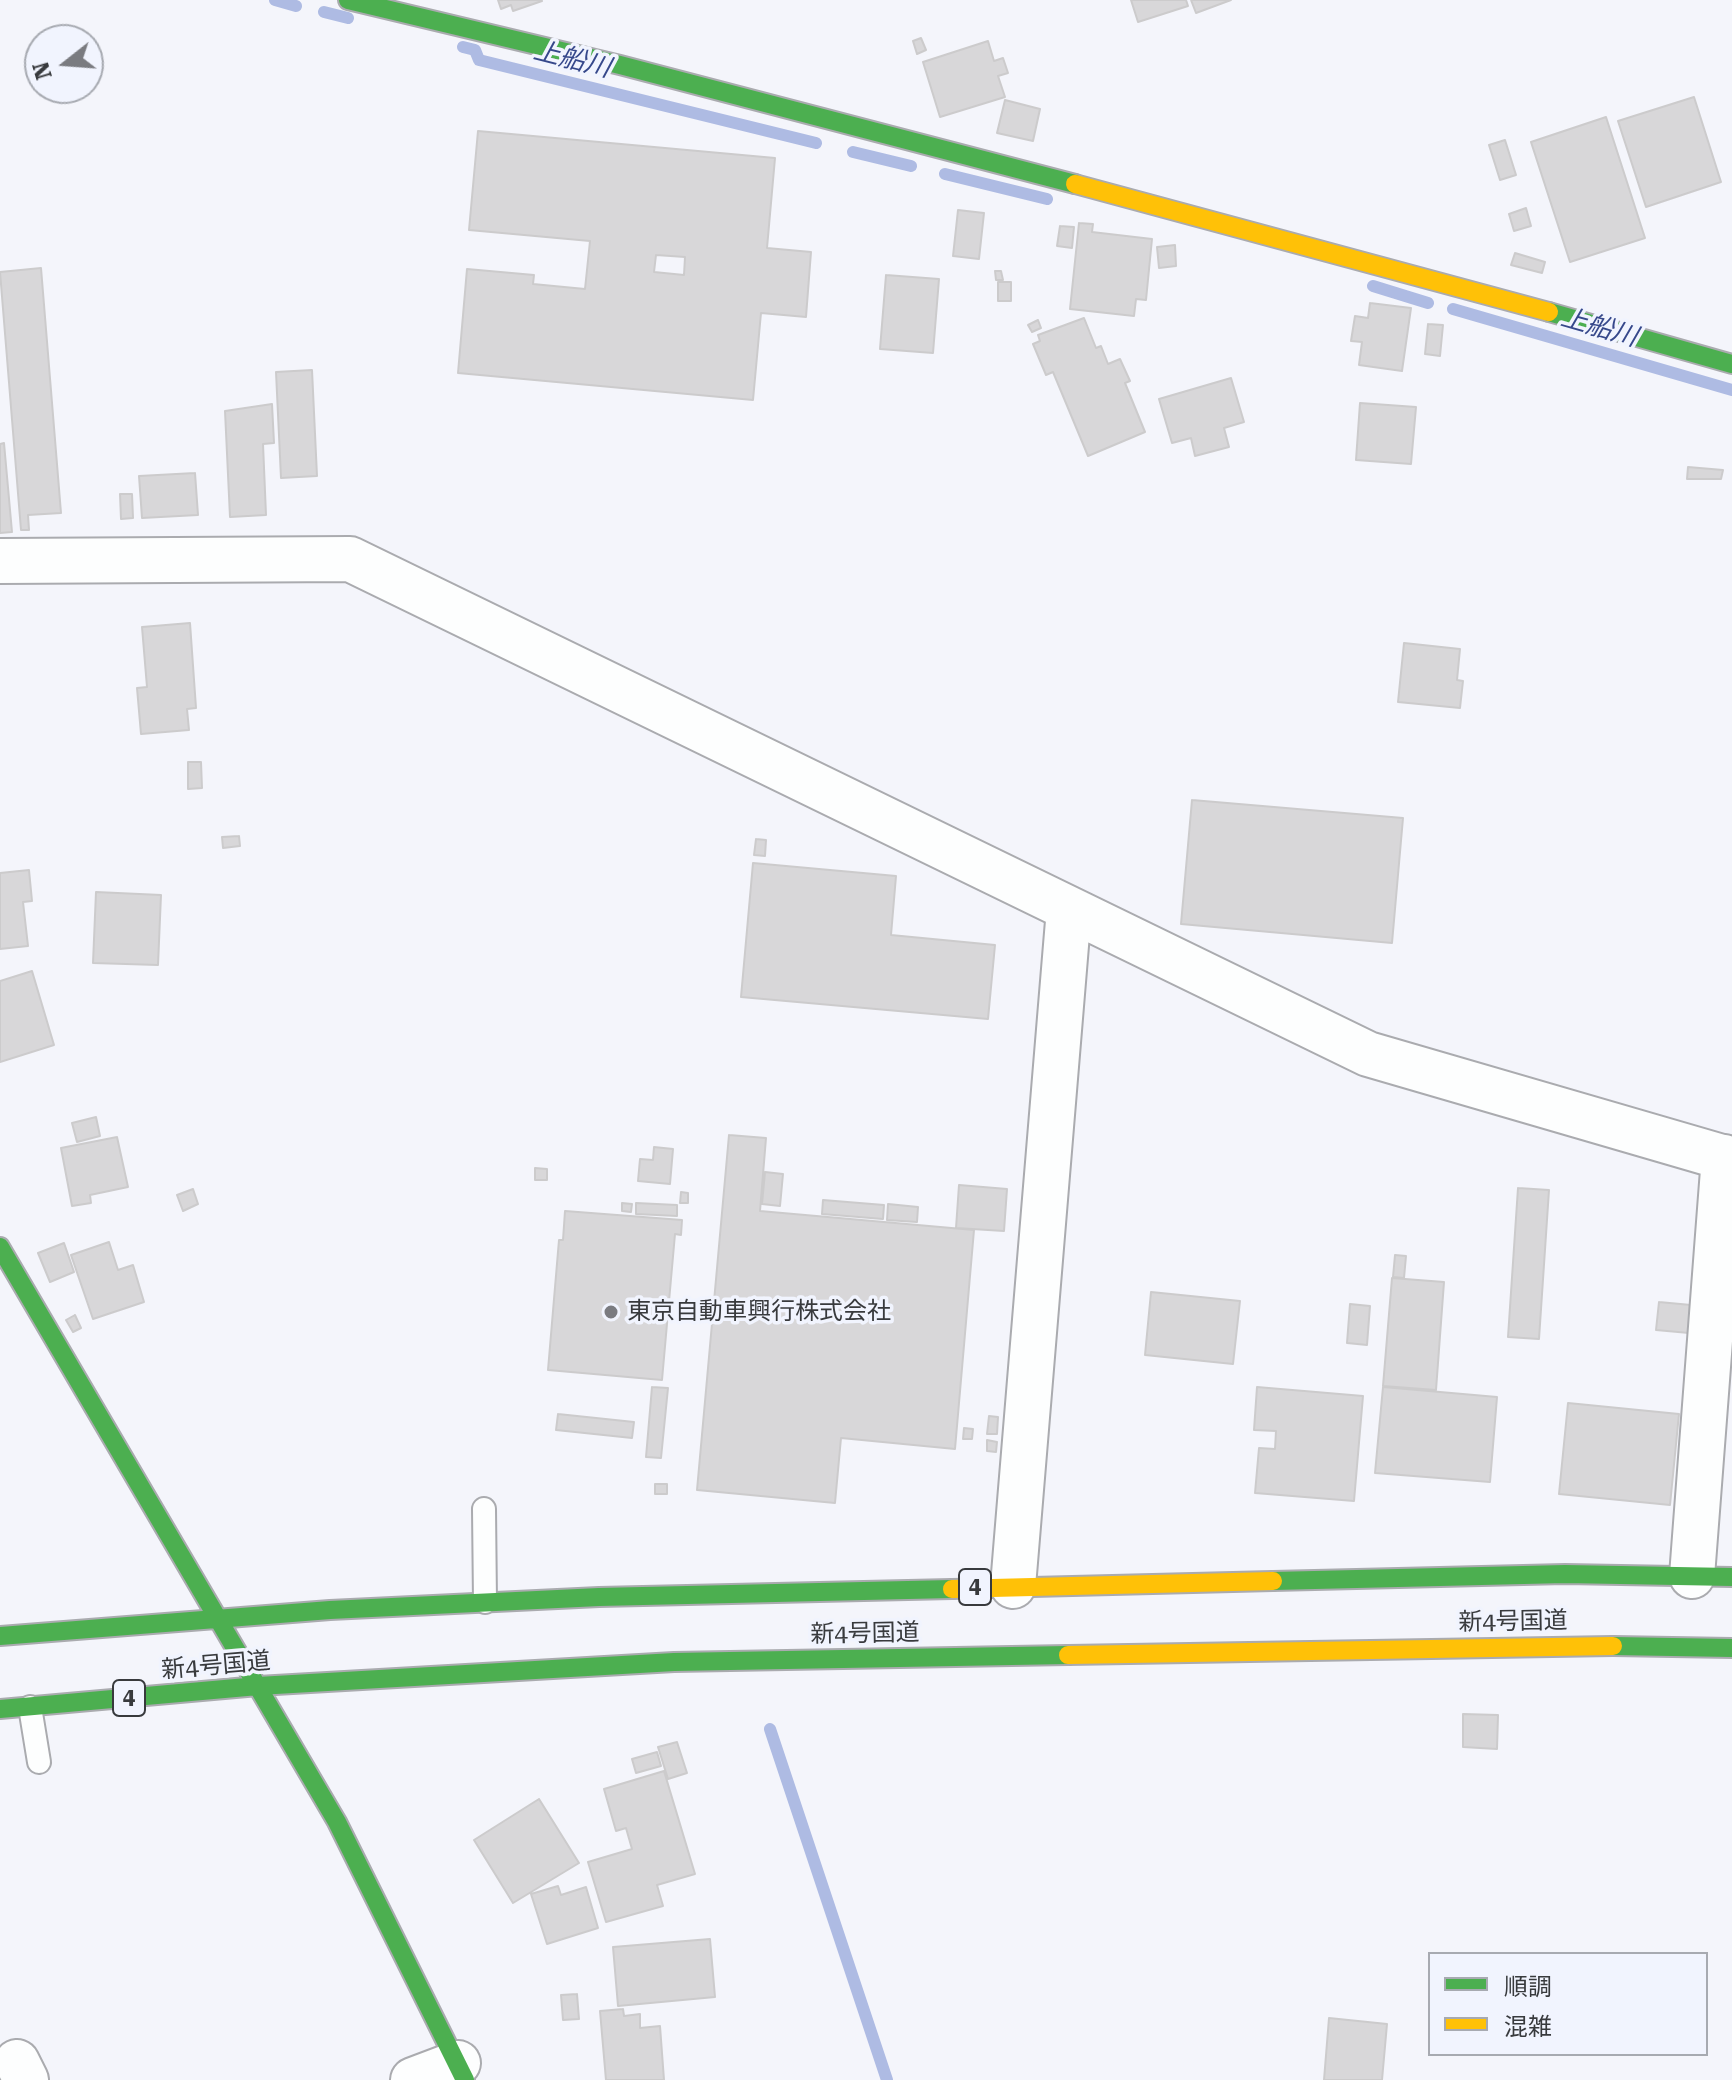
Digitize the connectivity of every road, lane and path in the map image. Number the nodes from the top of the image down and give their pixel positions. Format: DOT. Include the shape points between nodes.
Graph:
graph roads {
  1 [pos="348,0"];
  2 [pos="1732,364"];
  3 [pos="0,561"];
  4 [pos="1069,909"];
  5 [pos="1728,1158"];
  6 [pos="0,1247"];
  7 [pos="484,1509"];
  8 [pos="1712,1576"];
  9 [pos="1013,1586"];
  10 [pos="485,1602"];
  11 [pos="219,1619"];
  12 [pos="0,1636"];
  13 [pos="1732,1648"];
  14 [pos="258,1686"];
  15 [pos="30,1707"];
  16 [pos="0,1709"];
  17 [pos="39,1762"];
  18 [pos="461,2071"];
  19 [pos="413,2080"];
  1 -- 2 [label="main road" via="636,69 1366,260"];
  3 -- 4 [label="street" via="350,559"];
  4 -- 5 [label="street" via="1368,1054"];
  4 -- 9 [label="street"];
  5 -- 8 [label="street"];
  6 -- 11 [label="main road"];
  7 -- 10 [label="lane"];
  8 -- 9 [label="main road, 新4号国道 / 4" via="1565,1574"];
  9 -- 10 [label="main road, 新4号国道 / 4"];
  10 -- 11 [label="main road, 新4号国道 / 4"];
  11 -- 12 [label="main road, 新4号国道 / 4"];
  11 -- 14 [label="main road"];
  13 -- 14 [label="main road, 新4号国道 / 4" via="1568,1645 689,1662"];
  14 -- 15 [label="main road, 新4号国道 / 4"];
  14 -- 18 [label="main road" via="337,1822"];
  15 -- 16 [label="main road, 新4号国道 / 4"];
  15 -- 17 [label="lane"];
  18 -- 19 [label="street"];
}
